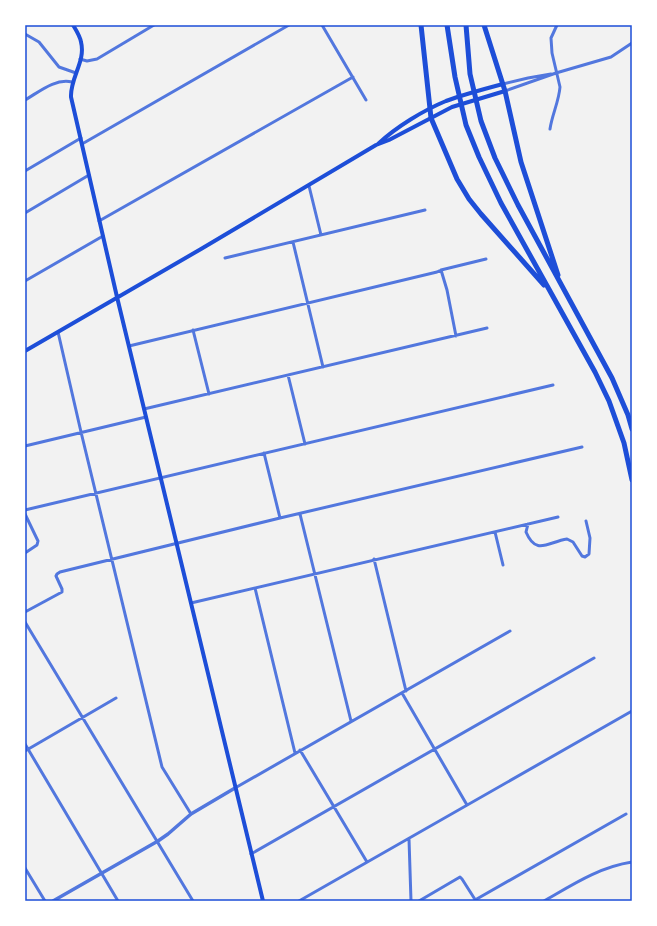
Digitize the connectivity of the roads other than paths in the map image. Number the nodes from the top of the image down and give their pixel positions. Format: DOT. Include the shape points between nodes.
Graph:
graph roads {
  1 [pos="73,25"];
  2 [pos="154,25"];
  3 [pos="289,25"];
  4 [pos="322,25"];
  5 [pos="421,25"];
  6 [pos="447,25"];
  7 [pos="466,25"];
  8 [pos="484,25"];
  9 [pos="557,25"];
  10 [pos="25,34"];
  11 [pos="632,43"];
  12 [pos="80,59"];
  13 [pos="76,73"];
  14 [pos="556,73"];
  15 [pos="353,77"];
  16 [pos="72,82"];
  17 [pos="503,84"];
  18 [pos="505,91"];
  19 [pos="25,100"];
  20 [pos="366,100"];
  21 [pos="430,109"];
  22 [pos="431,118"];
  23 [pos="550,129"];
  24 [pos="81,138"];
  25 [pos="82,144"];
  26 [pos="376,145"];
  27 [pos="25,171"];
  28 [pos="89,175"];
  29 [pos="309,186"];
  30 [pos="425,210"];
  31 [pos="25,213"];
  32 [pos="100,221"];
  33 [pos="321,235"];
  34 [pos="103,236"];
  35 [pos="293,242"];
  36 [pos="225,258"];
  37 [pos="486,259"];
  38 [pos="440,270"];
  39 [pos="25,281"];
  40 [pos="563,287"];
  41 [pos="552,294"];
  42 [pos="117,297"];
  43 [pos="308,302"];
  44 [pos="487,328"];
  45 [pos="194,330"];
  46 [pos="58,332"];
  47 [pos="456,336"];
  48 [pos="129,346"];
  49 [pos="25,350"];
  50 [pos="323,367"];
  51 [pos="288,375"];
  52 [pos="553,385"];
  53 [pos="209,394"];
  54 [pos="144,409"];
  55 [pos="146,417"];
  56 [pos="632,429"];
  57 [pos="81,432"];
  58 [pos="305,444"];
  59 [pos="25,446"];
  60 [pos="582,447"];
  61 [pos="264,453"];
  62 [pos="161,478"];
  63 [pos="632,480"];
  64 [pos="96,494"];
  65 [pos="25,510"];
  66 [pos="25,514"];
  67 [pos="300,514"];
  68 [pos="558,517"];
  69 [pos="280,518"];
  70 [pos="586,520"];
  71 [pos="528,524"];
  72 [pos="495,532"];
  73 [pos="176,543"];
  74 [pos="25,552"];
  75 [pos="112,559"];
  76 [pos="374,559"];
  77 [pos="503,565"];
  78 [pos="315,574"];
  79 [pos="254,588"];
  80 [pos="191,603"];
  81 [pos="25,612"];
  82 [pos="25,622"];
  83 [pos="510,630"];
  84 [pos="594,658"];
  85 [pos="404,692"];
  86 [pos="116,698"];
  87 [pos="632,711"];
  88 [pos="83,718"];
  89 [pos="351,721"];
  90 [pos="25,744"];
  91 [pos="436,748"];
  92 [pos="27,750"];
  93 [pos="300,750"];
  94 [pos="295,753"];
  95 [pos="235,788"];
  96 [pos="467,804"];
  97 [pos="334,806"];
  98 [pos="192,814"];
  99 [pos="626,814"];
  100 [pos="409,839"];
  101 [pos="158,841"];
  102 [pos="251,854"];
  103 [pos="367,862"];
  104 [pos="632,862"];
  105 [pos="25,868"];
  106 [pos="101,873"];
  107 [pos="45,901"];
  108 [pos="53,901"];
  109 [pos="118,901"];
  110 [pos="194,901"];
  111 [pos="263,901"];
  112 [pos="299,901"];
  113 [pos="411,901"];
  114 [pos="419,901"];
  115 [pos="475,901"];
  116 [pos="544,901"];
  1 -- 12 [label="main road" via="81,42"];
  2 -- 12 [label="street" via="97,59"];
  3 -- 25 [label="street"];
  4 -- 15 [label="street"];
  5 -- 21 [label="highway"];
  6 -- 41 [label="highway" via="466,125 501,203"];
  7 -- 40 [label="highway" via="470,74 481,121 511,192"];
  8 -- 17 [label="highway"];
  9 -- 14 [label="street" via="551,38"];
  10 -- 13 [label="street" via="38,42 60,67"];
  11 -- 14 [label="street" via="611,57"];
  12 -- 13 [label="main road"];
  13 -- 16 [label="main road"];
  14 -- 17 [label="street"];
  14 -- 18 [label="street"];
  14 -- 23 [label="street" via="560,93"];
  15 -- 20 [label="street"];
  15 -- 32 [label="street"];
  16 -- 19 [label="street" via="57,82"];
  16 -- 24 [label="main road" via="71,98"];
  17 -- 18 [label="highway"];
  17 -- 21 [label="main road" via="446,101"];
  18 -- 22 [label="main road" via="452,107"];
  18 -- 40 [label="highway" via="521,162"];
  21 -- 22 [label="highway"];
  21 -- 26 [label="main road"];
  22 -- 26 [label="main road"];
  22 -- 41 [label="highway" via="457,179 469,199"];
  24 -- 25 [label="main road"];
  24 -- 27 [label="street"];
  25 -- 28 [label="main road"];
  26 -- 29 [label="main road"];
  28 -- 31 [label="street"];
  28 -- 32 [label="main road"];
  29 -- 33 [label="street"];
  29 -- 42 [label="main road"];
  30 -- 33 [label="street"];
  32 -- 34 [label="main road"];
  33 -- 35 [label="street"];
  34 -- 39 [label="street"];
  34 -- 42 [label="main road"];
  35 -- 36 [label="street"];
  35 -- 43 [label="street"];
  37 -- 38 [label="street"];
  38 -- 43 [label="street"];
  38 -- 47 [label="street" via="447,290"];
  40 -- 56 [label="highway" via="612,378"];
  41 -- 63 [label="highway" via="609,401 624,443"];
  42 -- 46 [label="main road"];
  42 -- 48 [label="main road"];
  43 -- 45 [label="street"];
  43 -- 50 [label="street"];
  44 -- 47 [label="street"];
  45 -- 48 [label="street"];
  45 -- 53 [label="street"];
  46 -- 49 [label="main road"];
  46 -- 57 [label="street"];
  47 -- 50 [label="street"];
  48 -- 54 [label="main road"];
  50 -- 51 [label="street"];
  51 -- 53 [label="street"];
  51 -- 58 [label="street"];
  52 -- 58 [label="street"];
  53 -- 54 [label="street"];
  54 -- 55 [label="main road"];
  55 -- 57 [label="street"];
  55 -- 62 [label="main road"];
  57 -- 59 [label="street"];
  57 -- 64 [label="street"];
  58 -- 61 [label="street"];
  60 -- 67 [label="street"];
  61 -- 62 [label="street"];
  61 -- 69 [label="street"];
  62 -- 64 [label="street"];
  62 -- 73 [label="main road"];
  64 -- 65 [label="street"];
  64 -- 75 [label="street"];
  66 -- 74 [label="street" via="38,541 37,546"];
  67 -- 69 [label="street"];
  67 -- 78 [label="street"];
  68 -- 71 [label="street"];
  69 -- 73 [label="street"];
  70 -- 71 [label="street" via="590,554 585,556 582,556 573,542 567,539 544,546 531,542 526,532"];
  71 -- 72 [label="street"];
  72 -- 76 [label="street"];
  72 -- 77 [label="street"];
  73 -- 75 [label="street"];
  73 -- 80 [label="main road"];
  75 -- 81 [label="street" via="57,574 62,592"];
  75 -- 98 [label="street" via="162,767"];
  76 -- 78 [label="street"];
  76 -- 85 [label="street"];
  78 -- 79 [label="street"];
  78 -- 89 [label="street"];
  79 -- 80 [label="street"];
  79 -- 94 [label="street"];
  80 -- 95 [label="main road"];
  82 -- 88 [label="street"];
  83 -- 85 [label="street"];
  84 -- 91 [label="street"];
  85 -- 89 [label="street"];
  85 -- 91 [label="street"];
  86 -- 88 [label="street"];
  87 -- 96 [label="street"];
  88 -- 92 [label="street"];
  88 -- 101 [label="street"];
  89 -- 93 [label="street"];
  90 -- 92 [label="street"];
  91 -- 96 [label="street"];
  91 -- 97 [label="street"];
  92 -- 106 [label="street"];
  93 -- 94 [label="street"];
  93 -- 97 [label="street"];
  94 -- 95 [label="street"];
  95 -- 98 [label="street"];
  95 -- 102 [label="main road"];
  96 -- 100 [label="street"];
  97 -- 102 [label="street"];
  97 -- 103 [label="street"];
  98 -- 101 [label="street"];
  99 -- 115 [label="street"];
  100 -- 103 [label="street"];
  100 -- 113 [label="street"];
  101 -- 106 [label="street"];
  101 -- 110 [label="street"];
  102 -- 111 [label="main road"];
  103 -- 112 [label="street"];
  104 -- 116 [label="street" via="598,871"];
  105 -- 107 [label="street"];
  106 -- 108 [label="street"];
  106 -- 109 [label="street"];
  114 -- 115 [label="street" via="460,877"];
}
